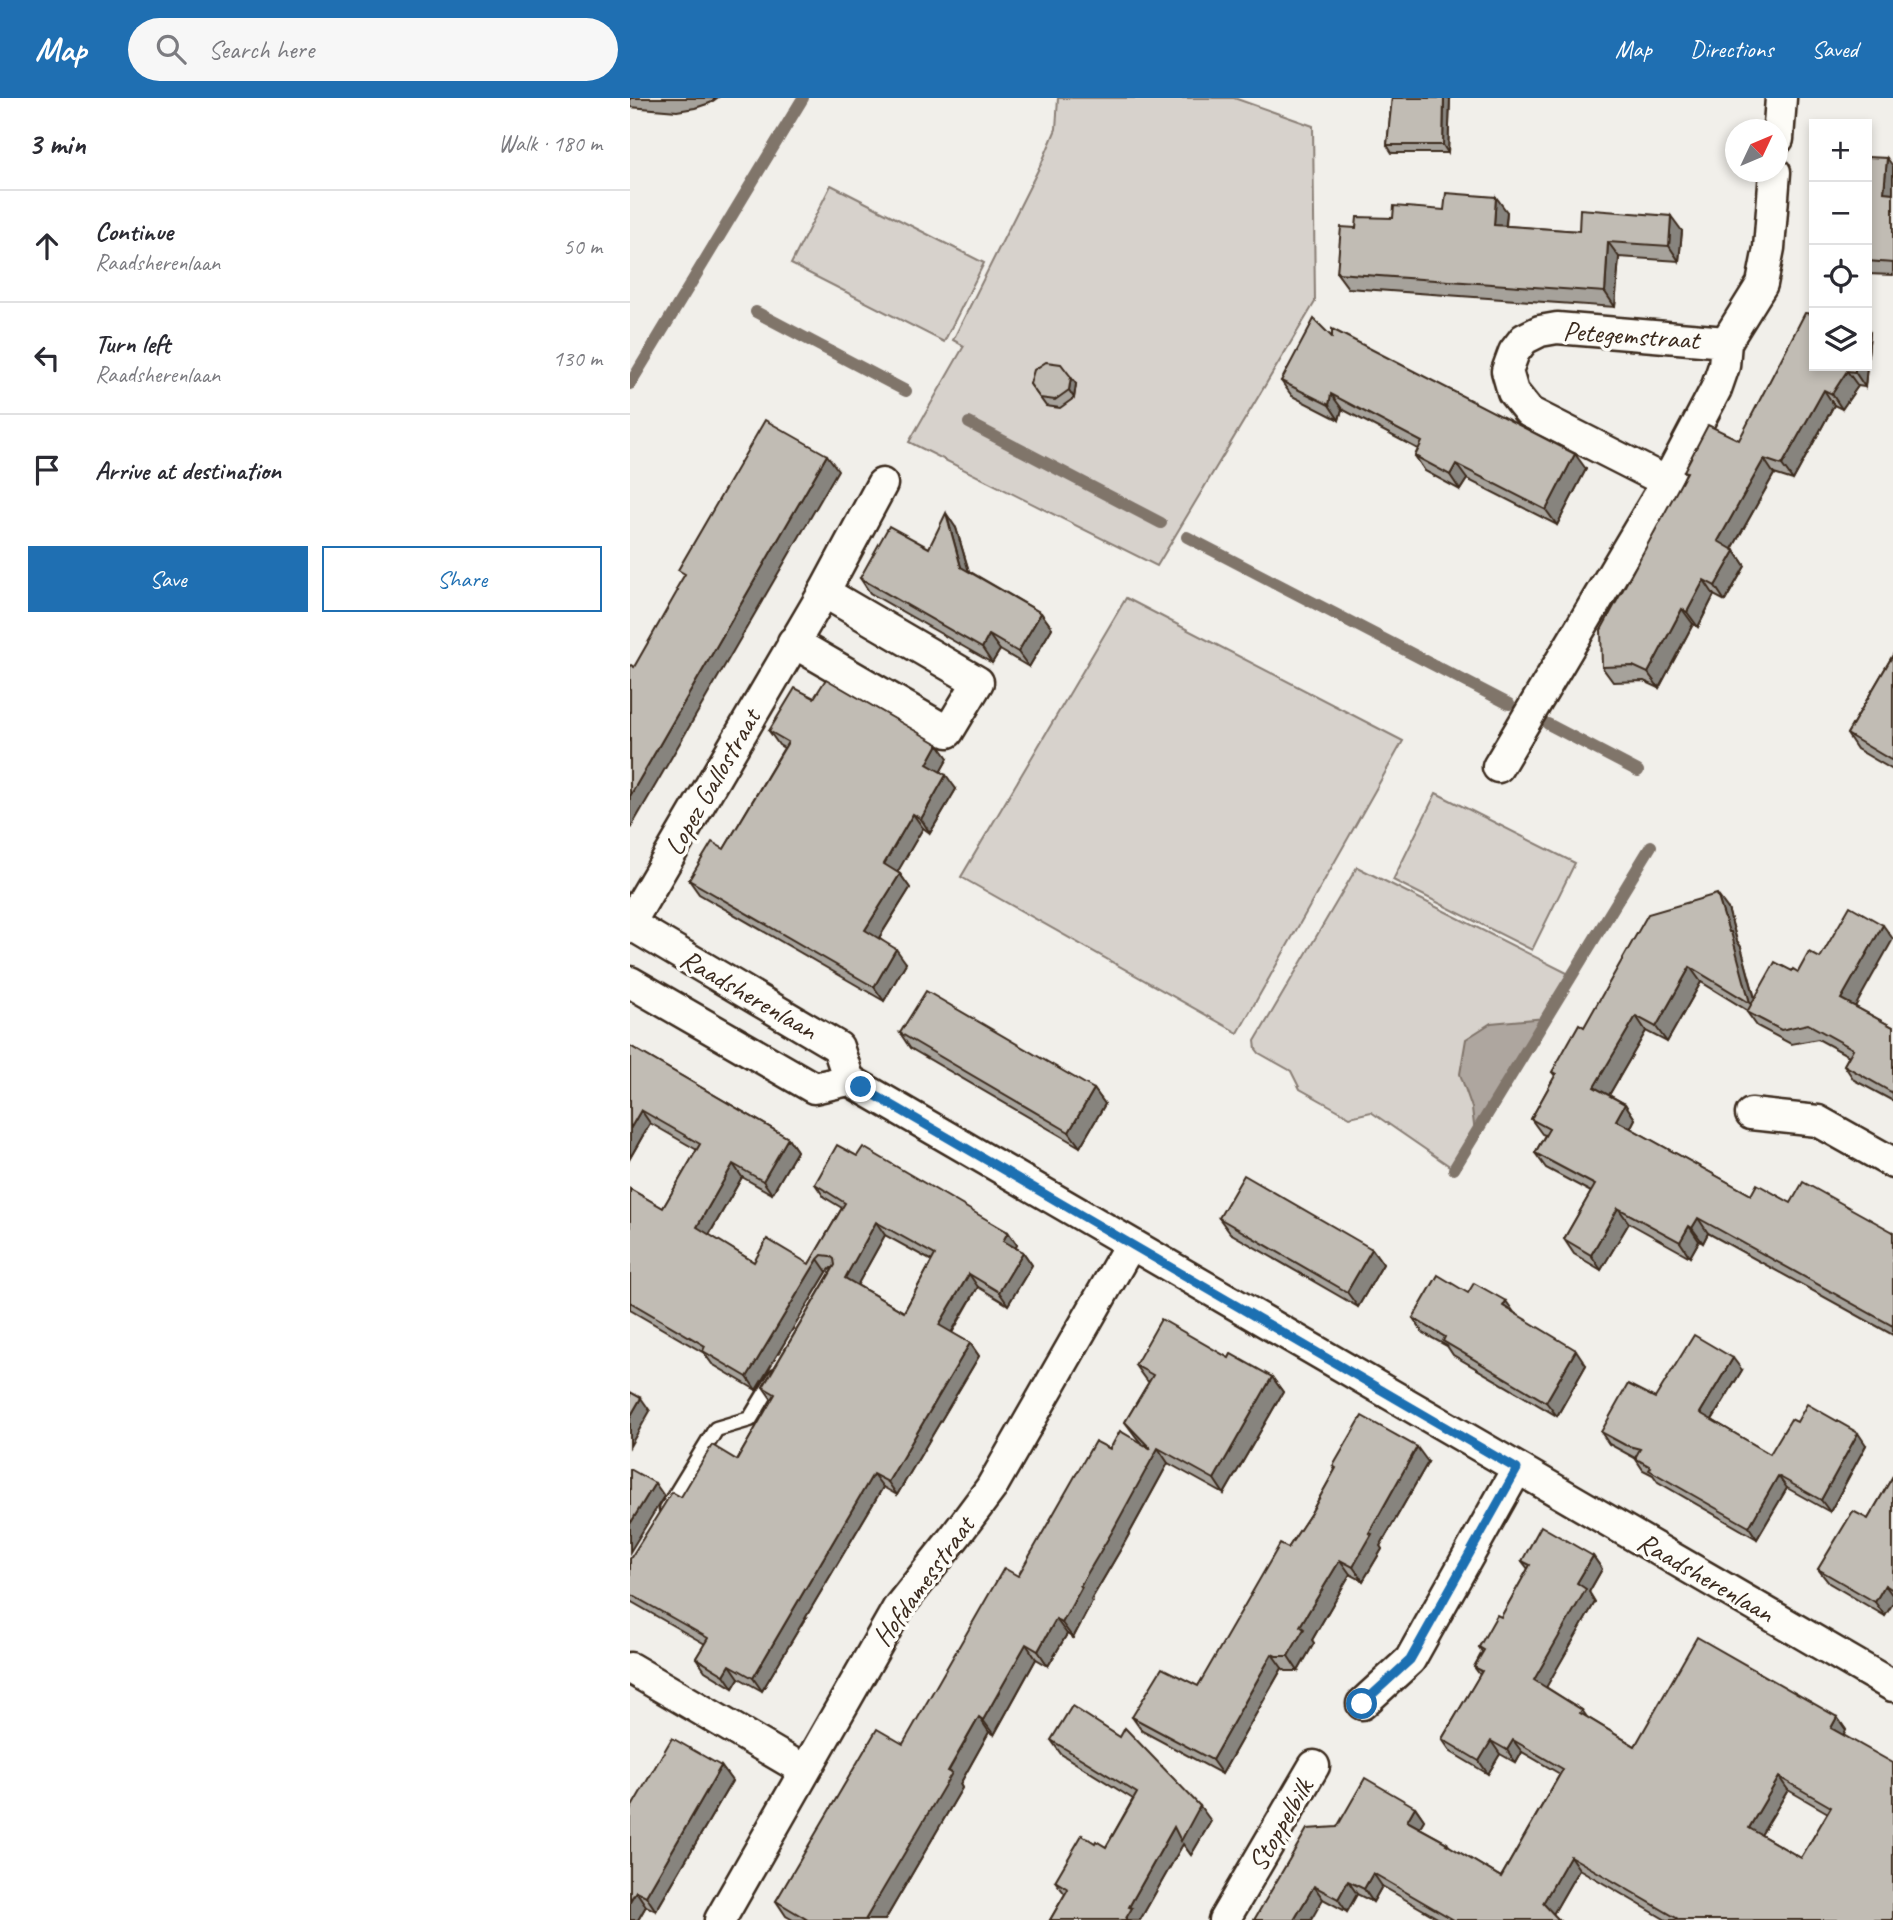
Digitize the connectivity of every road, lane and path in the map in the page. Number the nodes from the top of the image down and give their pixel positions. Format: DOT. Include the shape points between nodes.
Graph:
graph roads {
  1 [pos="1781,98"];
  2 [pos="1779,119"];
  3 [pos="1774,182"];
  4 [pos="1726,342"];
  5 [pos="1667,482"];
  6 [pos="882,484"];
  7 [pos="824,592"];
  8 [pos="793,642"];
  9 [pos="1498,767"];
  10 [pos="630,923"];
  11 [pos="630,982"];
  12 [pos="849,1080"];
  13 [pos="1751,1114"];
  14 [pos="1893,1163"];
  15 [pos="1130,1245"];
  16 [pos="785,1361"];
  17 [pos="1517,1469"];
  18 [pos="659,1523"];
  19 [pos="630,1668"];
  20 [pos="1893,1686"];
  21 [pos="1362,1704"];
  22 [pos="1314,1766"];
  23 [pos="804,1770"];
  24 [pos="720,1920"];
  25 [pos="1224,1920"];
  1 -- 2 [label="street"];
  3 -- 4 [label="street, Petegemstraat" via="1762,284"];
  4 -- 5 [label="street, Petegemstraat" via="1716,389"];
  4 -- 5 [label="street, Petegemstraat" via="1557,328 1524,339 1514,352 1507,372 1513,391 1529,412"];
  5 -- 9 [label="street, Petegemstraat"];
  6 -- 7 [label="street, Lopez Gallostraat"];
  7 -- 8 [label="street, Lopez Gallostraat"];
  7 -- 8 [label="street" via="978,682 948,732"];
  8 -- 10 [label="street, Lopez Gallostraat"];
  10 -- 12 [label="street, Raadsherenlaan" via="838,1047"];
  11 -- 12 [label="street, Raadsherenlaan" via="814,1088"];
  12 -- 15 [label="street, Raadsherenlaan"];
  13 -- 14 [label="street" via="1818,1121"];
  15 -- 17 [label="street, Raadsherenlaan"];
  15 -- 23 [label="street, Hofdamesstraat" via="991,1488 898,1608"];
  16 -- 18 [label="lane" via="750,1419 716,1429"];
  17 -- 20 [label="street, Raadsherenlaan"];
  17 -- 21 [label="street" via="1410,1660"];
  19 -- 23 [label="street"];
  22 -- 25 [label="street, Stoppelbilk"];
  23 -- 24 [label="street, Hofdamesstraat"];
}
